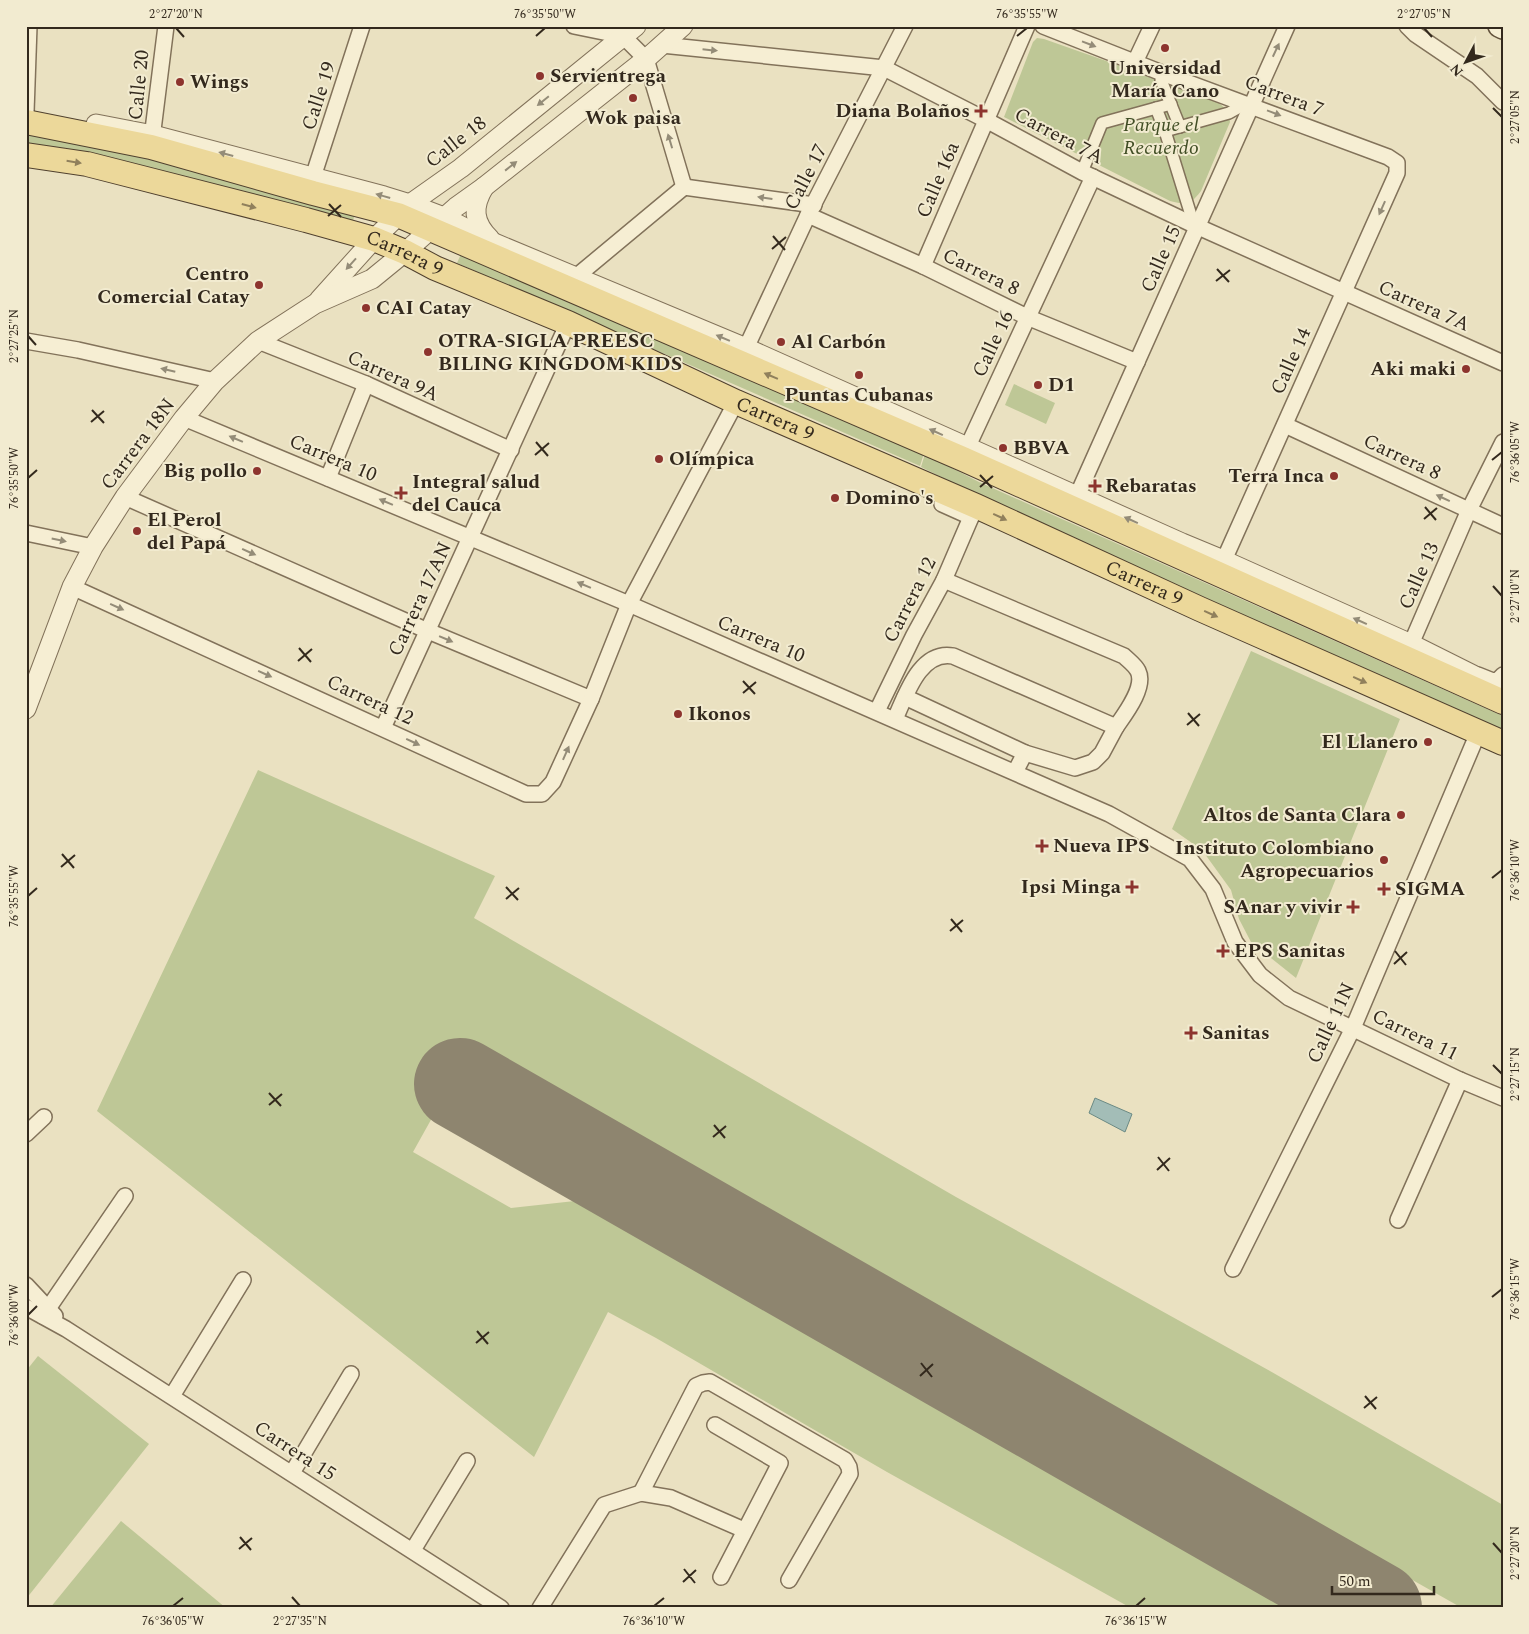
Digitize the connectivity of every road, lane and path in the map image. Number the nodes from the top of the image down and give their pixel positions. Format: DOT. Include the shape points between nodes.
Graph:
graph roads {
  1 [pos="29,26"];
  2 [pos="166,26"];
  3 [pos="362,26"];
  4 [pos="574,26"];
  5 [pos="683,26"];
  6 [pos="905,26"];
  7 [pos="1027,26"];
  8 [pos="1044,26"];
  9 [pos="1152,26"];
  10 [pos="1287,26"];
  11 [pos="1407,26"];
  12 [pos="1499,26"];
  13 [pos="1503,28"];
  14 [pos="630,31"];
  15 [pos="662,45"];
  16 [pos="646,59"];
  17 [pos="1135,62"];
  18 [pos="884,68"];
  19 [pos="1162,73"];
  20 [pos="1503,102"];
  21 [pos="1171,104"];
  22 [pos="1249,104"];
  23 [pos="1156,108"];
  24 [pos="26,111"];
  25 [pos="986,120"];
  26 [pos="26,122"];
  27 [pos="1180,127"];
  28 [pos="1165,131"];
  29 [pos="152,141"];
  30 [pos="26,155"];
  31 [pos="1397,163"];
  32 [pos="1088,175"];
  33 [pos="314,177"];
  34 [pos="484,187"];
  35 [pos="684,187"];
  36 [pos="404,210"];
  37 [pos="811,210"];
  38 [pos="437,223"];
  39 [pos="1196,226"];
  40 [pos="374,239"];
  41 [pos="492,242"];
  42 [pos="405,252"];
  43 [pos="922,266"];
  44 [pos="577,276"];
  45 [pos="1344,292"];
  46 [pos="315,304"];
  47 [pos="1028,317"];
  48 [pos="566,328"];
  49 [pos="26,341"];
  50 [pos="258,341"];
  51 [pos="746,348"];
  52 [pos="1137,362"];
  53 [pos="1503,363"];
  54 [pos="215,381"];
  55 [pos="366,384"];
  56 [pos="734,405"];
  57 [pos="184,418"];
  58 [pos="1284,425"];
  59 [pos="1503,442"];
  60 [pos="968,446"];
  61 [pos="511,450"];
  62 [pos="328,478"];
  63 [pos="125,497"];
  64 [pos="1074,502"];
  65 [pos="1469,510"];
  66 [pos="974,512"];
  67 [pos="1503,526"];
  68 [pos="26,533"];
  69 [pos="470,538"];
  70 [pos="1148,543"];
  71 [pos="1182,543"];
  72 [pos="93,547"];
  73 [pos="1220,567"];
  74 [pos="944,580"];
  75 [pos="72,587"];
  76 [pos="629,604"];
  77 [pos="428,631"];
  78 [pos="1411,644"];
  79 [pos="1452,664"];
  80 [pos="1503,674"];
  81 [pos="905,697"];
  82 [pos="1503,698"];
  83 [pos="591,699"];
  84 [pos="1503,702"];
  85 [pos="26,709"];
  86 [pos="876,711"];
  87 [pos="895,719"];
  88 [pos="1116,727"];
  89 [pos="383,728"];
  90 [pos="1478,733"];
  91 [pos="1503,743"];
  92 [pos="1025,753"];
  93 [pos="1015,772"];
  94 [pos="1260,975"];
  95 [pos="1353,1028"];
  96 [pos="1460,1080"];
  97 [pos="1503,1098"];
  98 [pos="44,1117"];
  99 [pos="26,1134"];
  100 [pos="125,1196"];
  101 [pos="1398,1220"];
  102 [pos="1233,1269"];
  103 [pos="243,1280"];
  104 [pos="26,1285"];
  105 [pos="26,1307"];
  106 [pos="46,1312"];
  107 [pos="351,1374"];
  108 [pos="172,1396"];
  109 [pos="715,1425"];
  110 [pos="467,1461"];
  111 [pos="292,1473"];
  112 [pos="641,1493"];
  113 [pos="744,1530"];
  114 [pos="414,1550"];
  115 [pos="721,1577"];
  116 [pos="789,1580"];
  117 [pos="502,1608"];
  118 [pos="540,1608"];
  1 -- 24 [label="street"];
  2 -- 29 [label="street, Calle 20"];
  3 -- 33 [label="street, Calle 19"];
  4 -- 14 [label="street"];
  5 -- 15 [label="street"];
  6 -- 18 [label="street, Calle 17"];
  7 -- 25 [label="street, Calle 16a"];
  8 -- 17 [label="street, Carrera 7, one-way"];
  9 -- 17 [label="street"];
  22 -- 10 [label="street, Calle 15, one-way"];
  11 -- 20 [label="street" via="1477,76"];
  12 -- 13 [label="main road"];
  14 -- 16 [label="street"];
  14 -- 36 [label="street, Calle 18, one-way"];
  15 -- 16 [label="street"];
  15 -- 18 [label="street, Carrera 7A, one-way"];
  34 -- 16 [label="street, one-way"];
  35 -- 16 [label="street, one-way"];
  17 -- 19 [label="street, Carrera 7"];
  18 -- 25 [label="street, Carrera 7A"];
  18 -- 37 [label="street, Calle 17"];
  19 -- 21 [label="street" via="1161,80"];
  19 -- 22 [label="street, Carrera 7"];
  21 -- 23 [label="street"];
  21 -- 27 [label="street"];
  22 -- 27 [label="street"];
  22 -- 31 [label="street, Carrera 7, one-way"];
  22 -- 39 [label="street, Calle 15"];
  23 -- 28 [label="street"];
  23 -- 32 [label="street" via="1102,123"];
  24 -- 29 [label="street"];
  25 -- 32 [label="street, Carrera 7A"];
  25 -- 43 [label="street, Calle 16a"];
  26 -- 29 [label="main road, Carrera 9"];
  27 -- 28 [label="street"];
  28 -- 39 [label="street"];
  33 -- 29 [label="street, one-way"];
  29 -- 36 [label="main road, Carrera 9" via="303,191"];
  30 -- 40 [label="main road, Carrera 9, one-way" via="87,164"];
  31 -- 45 [label="street, Calle 14, one-way" via="1398,173"];
  32 -- 39 [label="street, Carrera 7A"];
  32 -- 47 [label="street, Calle 16"];
  36 -- 33 [label="street, one-way"];
  34 -- 38 [label="street"];
  34 -- 41 [label="street" via="478,197 477,221"];
  37 -- 35 [label="street, Carrera 8, one-way"];
  35 -- 44 [label="street"];
  36 -- 38 [label="main road, Carrera 9"];
  36 -- 40 [label="street, Calle 18"];
  37 -- 43 [label="street, Carrera 8"];
  37 -- 51 [label="street, Calle 17"];
  38 -- 41 [label="street"];
  38 -- 42 [label="street"];
  64 -- 38 [label="main road, Carrera 9, one-way" via="963,459"];
  39 -- 45 [label="street, Carrera 7A"];
  39 -- 52 [label="street, Calle 15"];
  40 -- 42 [label="main road, Carrera 9"];
  40 -- 46 [label="street, Calle 18, one-way"];
  41 -- 44 [label="street"];
  42 -- 46 [label="street, Carrera 18N" via="372,279"];
  42 -- 48 [label="main road, Carrera 9"];
  43 -- 47 [label="street, Carrera 8"];
  51 -- 44 [label="street, one-way"];
  45 -- 53 [label="street, Carrera 7A"];
  45 -- 58 [label="street, Calle 14"];
  46 -- 50 [label="street, Carrera 18N"];
  47 -- 52 [label="street, Carrera 8"];
  47 -- 60 [label="street, Calle 16"];
  48 -- 56 [label="main road, Carrera 9"];
  48 -- 61 [label="street, Carrera 17AN"];
  54 -- 49 [label="street, one-way"];
  50 -- 54 [label="street, Carrera 18N"];
  50 -- 55 [label="street, Carrera 9A"];
  60 -- 51 [label="street, one-way"];
  52 -- 64 [label="street, Calle 15"];
  54 -- 57 [label="street, Carrera 18N"];
  55 -- 61 [label="street, Carrera 9A"];
  55 -- 62 [label="street"];
  56 -- 66 [label="main road, Carrera 9"];
  56 -- 76 [label="street"];
  62 -- 57 [label="street, Carrera 10, one-way"];
  57 -- 63 [label="street, Carrera 18N"];
  65 -- 58 [label="street, Carrera 8, one-way"];
  58 -- 73 [label="street, Calle 14"];
  59 -- 65 [label="street, Calle 13"];
  60 -- 64 [label="street"];
  61 -- 69 [label="street, Carrera 17AN"];
  69 -- 62 [label="street, Carrera 10, one-way"];
  63 -- 72 [label="street, Carrera 18N"];
  63 -- 77 [label="street, one-way"];
  64 -- 70 [label="main road, Carrera 9"];
  71 -- 64 [label="street, one-way"];
  65 -- 67 [label="street, Carrera 8"];
  65 -- 78 [label="street, Calle 13"];
  66 -- 74 [label="street, Carrera 12"];
  66 -- 90 [label="main road, Carrera 9, one-way"];
  68 -- 72 [label="street, one-way"];
  76 -- 69 [label="street, Carrera 10, one-way"];
  69 -- 77 [label="street, Carrera 17AN"];
  70 -- 71 [label="main road"];
  70 -- 73 [label="main road, Carrera 9"];
  71 -- 73 [label="street"];
  72 -- 75 [label="street, Carrera 18N"];
  78 -- 73 [label="street, one-way"];
  73 -- 84 [label="main road, Carrera 9"];
  74 -- 86 [label="street, Carrera 12"];
  74 -- 88 [label="street" via="1124,656 1139,673 1138,690"];
  75 -- 85 [label="street, Carrera 18N"];
  75 -- 89 [label="street, Carrera 12, one-way"];
  76 -- 83 [label="street"];
  76 -- 86 [label="street, Carrera 10"];
  77 -- 83 [label="street, one-way"];
  77 -- 89 [label="street, Carrera 17AN"];
  78 -- 79 [label="street"];
  79 -- 80 [label="street" via="1493,681"];
  79 -- 82 [label="street"];
  81 -- 87 [label="street"];
  81 -- 88 [label="street" via="918,673 943,654"];
  81 -- 92 [label="street"];
  89 -- 83 [label="street, Carrera 12, one-way" via="526,794 542,794 553,782"];
  86 -- 87 [label="street, Carrera 10"];
  87 -- 93 [label="street, Carrera 10"];
  88 -- 92 [label="street" via="1102,753 1093,762 1075,768"];
  90 -- 91 [label="main road, Carrera 9"];
  90 -- 95 [label="street, Calle 11N"];
  92 -- 93 [label="street"];
  93 -- 94 [label="street, Carrera 10" via="1109,814 1190,860 1213,889 1235,942"];
  94 -- 95 [label="street, Carrera 11" via="1289,998"];
  95 -- 96 [label="street, Carrera 11"];
  95 -- 102 [label="street, Calle 11N"];
  96 -- 97 [label="street, Carrera 11"];
  96 -- 101 [label="street"];
  98 -- 99 [label="street"];
  100 -- 106 [label="street"];
  103 -- 108 [label="street"];
  104 -- 106 [label="street, Carrera 15"];
  105 -- 106 [label="street, Carrera 15"];
  106 -- 108 [label="street, Carrera 15" via="66,1329"];
  107 -- 111 [label="street"];
  108 -- 111 [label="street, Carrera 15"];
  109 -- 113 [label="street" via="780,1463"];
  110 -- 114 [label="street"];
  111 -- 114 [label="street, Carrera 15"];
  112 -- 113 [label="street" via="671,1498"];
  112 -- 116 [label="street" via="696,1386 703,1383 710,1382 845,1460 850,1474"];
  112 -- 118 [label="street" via="604,1506"];
  113 -- 115 [label="street"];
  114 -- 117 [label="street, Carrera 15"];
}
